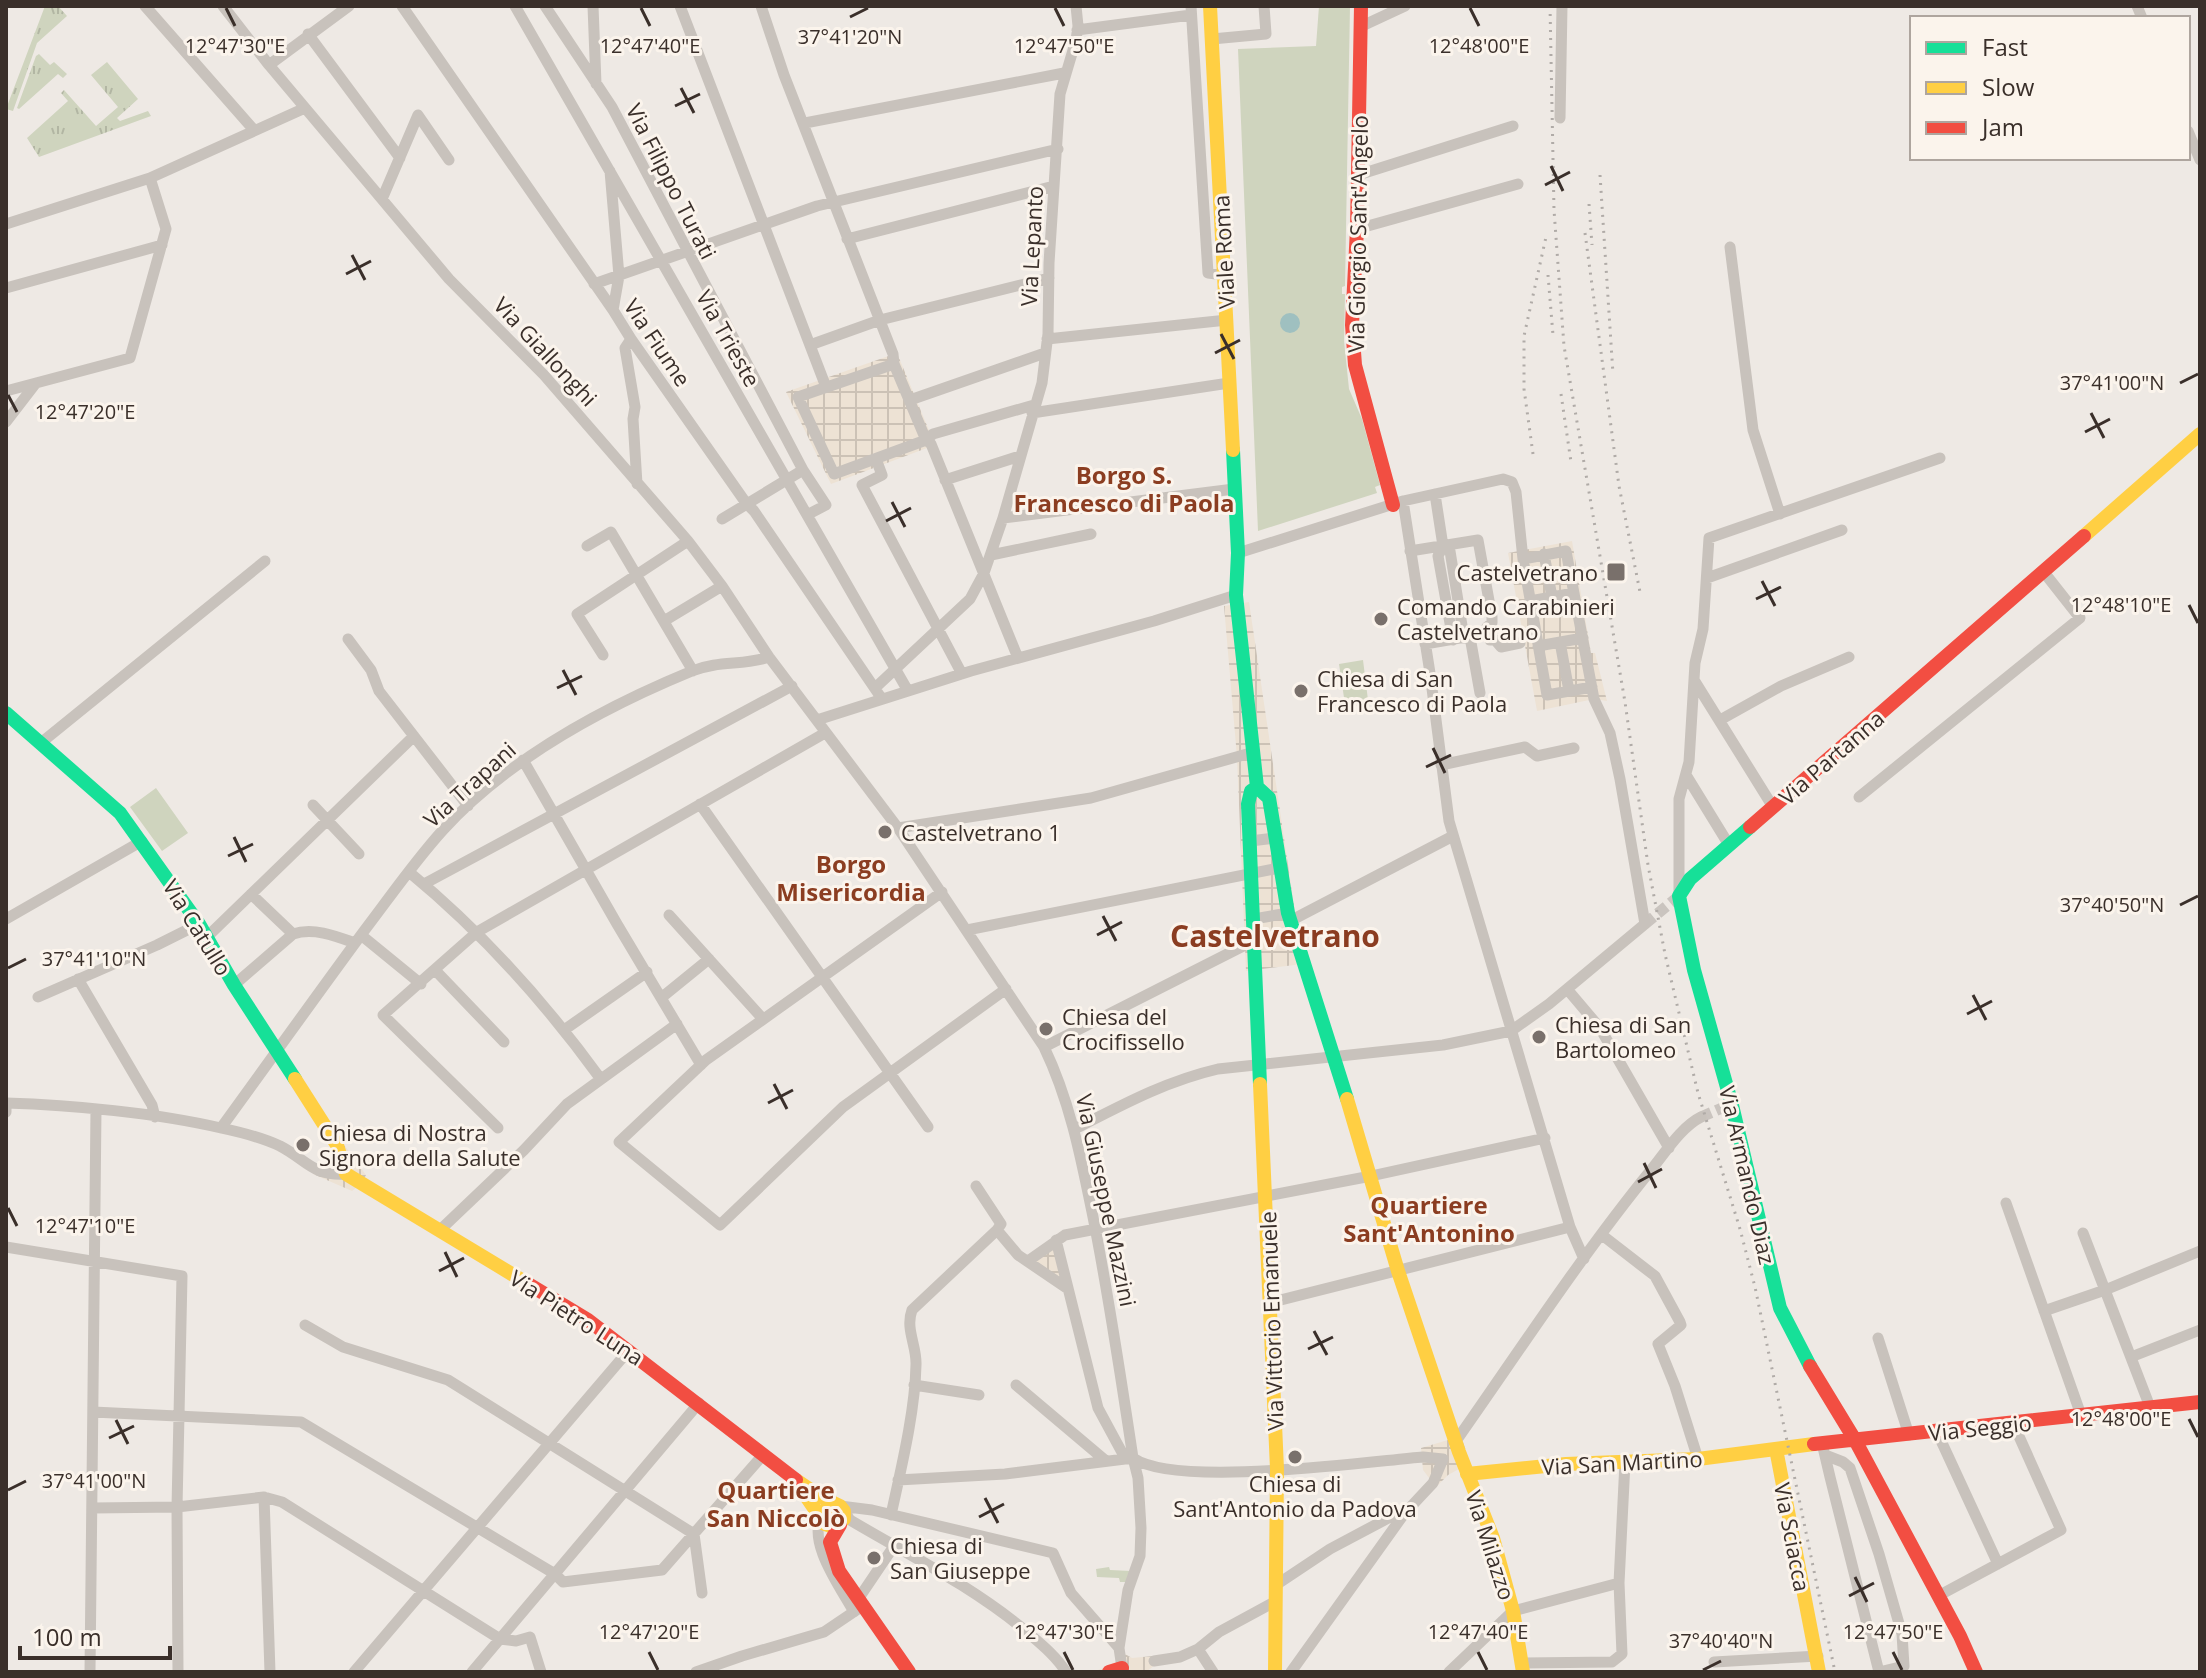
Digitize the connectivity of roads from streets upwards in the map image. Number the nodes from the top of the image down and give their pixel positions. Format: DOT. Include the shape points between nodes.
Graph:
graph roads {
  1 [pos="145,6"];
  2 [pos="223,6"];
  3 [pos="349,6"];
  4 [pos="402,6"];
  5 [pos="515,6"];
  6 [pos="545,6"];
  7 [pos="593,6"];
  8 [pos="680,6"];
  9 [pos="761,6"];
  10 [pos="1076,6"];
  11 [pos="1210,6"];
  12 [pos="1264,6"];
  13 [pos="1361,6"];
  14 [pos="1405,6"];
  15 [pos="1562,6"];
  16 [pos="1191,11"];
  17 [pos="1362,26"];
  18 [pos="1077,30"];
  19 [pos="308,34"];
  20 [pos="1212,39"];
  21 [pos="269,65"];
  22 [pos="1064,73"];
  23 [pos="596,84"];
  24 [pos="305,108"];
  25 [pos="1560,118"];
  26 [pos="805,123"];
  27 [pos="1513,126"];
  28 [pos="254,130"];
  29 [pos="2190,136"];
  30 [pos="1058,149"];
  31 [pos="400,158"];
  32 [pos="449,160"];
  33 [pos="2200,160"];
  34 [pos="609,167"];
  35 [pos="1358,175"];
  36 [pos="150,178"];
  37 [pos="1518,184"];
  38 [pos="1054,186"];
  39 [pos="382,199"];
  40 [pos="833,202"];
  41 [pos="8,219"];
  42 [pos="763,226"];
  43 [pos="1357,229"];
  44 [pos="847,239"];
  45 [pos="162,245"];
  46 [pos="1730,247"];
  47 [pos="686,252"];
  48 [pos="662,260"];
  49 [pos="1224,275"];
  50 [pos="619,276"];
  51 [pos="1049,278"];
  52 [pos="594,284"];
  53 [pos="6,288"];
  54 [pos="613,310"];
  55 [pos="880,320"];
  56 [pos="1227,320"];
  57 [pos="631,339"];
  58 [pos="1047,339"];
  59 [pos="810,345"];
  60 [pos="1045,353"];
  61 [pos="894,364"];
  62 [pos="36,383"];
  63 [pos="1229,383"];
  64 [pos="826,387"];
  65 [pos="6,391"];
  66 [pos="910,400"];
  67 [pos="1033,409"];
  68 [pos="7,417"];
  69 [pos="2200,434"];
  70 [pos="926,440"];
  71 [pos="1020,456"];
  72 [pos="1940,458"];
  73 [pos="876,459"];
  74 [pos="803,470"];
  75 [pos="786,479"];
  76 [pos="945,480"];
  77 [pos="637,484"];
  78 [pos="1234,489"];
  79 [pos="1435,494"];
  80 [pos="746,503"];
  81 [pos="1398,503"];
  82 [pos="1780,514"];
  83 [pos="807,515"];
  84 [pos="1003,518"];
  85 [pos="722,519"];
  86 [pos="1842,530"];
  87 [pos="1091,534"];
  88 [pos="688,541"];
  89 [pos="587,546"];
  90 [pos="1443,546"];
  91 [pos="1410,551"];
  92 [pos="1238,553"];
  93 [pos="1544,554"];
  94 [pos="991,555"];
  95 [pos="1523,555"];
  96 [pos="265,561"];
  97 [pos="2043,571"];
  98 [pos="984,573"];
  99 [pos="636,575"];
  100 [pos="1707,578"];
  101 [pos="722,586"];
  102 [pos="1574,593"];
  103 [pos="1236,595"];
  104 [pos="1552,597"];
  105 [pos="1530,601"];
  106 [pos="664,621"];
  107 [pos="938,629"];
  108 [pos="1489,633"];
  109 [pos="1462,638"];
  110 [pos="1583,638"];
  111 [pos="348,639"];
  112 [pos="1560,642"];
  113 [pos="1520,643"];
  114 [pos="1425,644"];
  115 [pos="1538,646"];
  116 [pos="603,655"];
  117 [pos="769,657"];
  118 [pos="1849,657"];
  119 [pos="1018,658"];
  120 [pos="896,669"];
  121 [pos="693,671"];
  122 [pos="962,674"];
  123 [pos="1694,680"];
  124 [pos="792,686"];
  125 [pos="1592,687"];
  126 [pos="875,688"];
  127 [pos="908,691"];
  128 [pos="1569,691"];
  129 [pos="1480,693"];
  130 [pos="882,699"];
  131 [pos="6,713"];
  132 [pos="817,720"];
  133 [pos="1720,720"];
  134 [pos="825,733"];
  135 [pos="414,736"];
  136 [pos="42,742"];
  137 [pos="1574,748"];
  138 [pos="1254,752"];
  139 [pos="523,760"];
  140 [pos="1441,765"];
  141 [pos="1686,775"];
  142 [pos="1257,787"];
  143 [pos="1859,797"];
  144 [pos="700,804"];
  145 [pos="313,805"];
  146 [pos="468,806"];
  147 [pos="1773,807"];
  148 [pos="554,813"];
  149 [pos="327,820"];
  150 [pos="898,828"];
  151 [pos="1453,836"];
  152 [pos="1275,838"];
  153 [pos="142,841"];
  154 [pos="1250,841"];
  155 [pos="1729,845"];
  156 [pos="359,854"];
  157 [pos="1279,868"];
  158 [pos="586,869"];
  159 [pos="409,872"];
  160 [pos="1251,873"];
  161 [pos="424,884"];
  162 [pos="942,892"];
  163 [pos="251,894"];
  164 [pos="1679,896"];
  165 [pos="669,915"];
  166 [pos="1289,917"];
  167 [pos="6,919"];
  168 [pos="1254,919"];
  169 [pos="203,930"];
  170 [pos="967,930"];
  171 [pos="477,932"];
  172 [pos="293,934"];
  173 [pos="358,939"];
  174 [pos="1255,940"];
  175 [pos="709,959"];
  176 [pos="435,970"];
  177 [pos="647,972"];
  178 [pos="822,978"];
  179 [pos="78,979"];
  180 [pos="421,984"];
  181 [pos="234,985"];
  182 [pos="1006,989"];
  183 [pos="1567,989"];
  184 [pos="38,997"];
  185 [pos="661,998"];
  186 [pos="763,1019"];
  187 [pos="677,1024"];
  188 [pos="564,1030"];
  189 [pos="1511,1031"];
  190 [pos="504,1042"];
  191 [pos="1044,1047"];
  192 [pos="277,1052"];
  193 [pos="1332,1056"];
  194 [pos="1260,1064"];
  195 [pos="701,1065"];
  196 [pos="890,1073"];
  197 [pos="600,1078"];
  198 [pos="6,1103"];
  199 [pos="96,1110"];
  200 [pos="6,1112"];
  201 [pos="155,1117"];
  202 [pos="1701,1117"];
  203 [pos="928,1127"];
  204 [pos="221,1128"];
  205 [pos="498,1128"];
  206 [pos="1075,1129"];
  207 [pos="1545,1138"];
  208 [pos="1669,1148"];
  209 [pos="346,1174"];
  210 [pos="1371,1176"];
  211 [pos="976,1186"];
  212 [pos="1266,1197"];
  213 [pos="2006,1203"];
  214 [pos="1570,1227"];
  215 [pos="1095,1228"];
  216 [pos="997,1230"];
  217 [pos="439,1231"];
  218 [pos="2083,1233"];
  219 [pos="1602,1235"];
  220 [pos="1056,1240"];
  221 [pos="6,1247"];
  222 [pos="2200,1251"];
  223 [pos="1584,1259"];
  224 [pos="1028,1261"];
  225 [pos="96,1262"];
  226 [pos="1398,1271"];
  227 [pos="1068,1290"];
  228 [pos="2105,1290"];
  229 [pos="1269,1303"];
  230 [pos="2044,1311"];
  231 [pos="305,1325"];
  232 [pos="2200,1330"];
  233 [pos="1878,1338"];
  234 [pos="629,1350"];
  235 [pos="2131,1357"];
  236 [pos="914,1385"];
  237 [pos="1016,1385"];
  238 [pos="979,1395"];
  239 [pos="2200,1402"];
  240 [pos="699,1403"];
  241 [pos="2150,1407"];
  242 [pos="93,1412"];
  243 [pos="181,1415"];
  244 [pos="2081,1415"];
  245 [pos="2013,1423"];
  246 [pos="1937,1432"];
  247 [pos="1909,1435"];
  248 [pos="1855,1440"];
  249 [pos="549,1444"];
  250 [pos="1776,1449"];
  251 [pos="1823,1449"];
  252 [pos="1460,1453"];
  253 [pos="763,1455"];
  254 [pos="1129,1458"];
  255 [pos="1443,1459"];
  256 [pos="1698,1459"];
  257 [pos="1106,1461"];
  258 [pos="1625,1462"];
  259 [pos="1277,1469"];
  260 [pos="898,1480"];
  261 [pos="625,1491"];
  262 [pos="264,1497"];
  263 [pos="177,1507"];
  264 [pos="93,1508"];
  265 [pos="872,1510"];
  266 [pos="1404,1514"];
  267 [pos="891,1515"];
  268 [pos="836,1516"];
  269 [pos="477,1528"];
  270 [pos="694,1534"];
  271 [pos="894,1546"];
  272 [pos="1998,1564"];
  273 [pos="555,1574"];
  274 [pos="1619,1583"];
  275 [pos="1276,1585"];
  276 [pos="423,1591"];
  277 [pos="702,1593"];
  278 [pos="1938,1596"];
  279 [pos="1276,1601"];
  280 [pos="859,1605"];
  281 [pos="1513,1611"];
  282 [pos="500,1639"];
  283 [pos="1119,1648"];
  284 [pos="1198,1649"];
  285 [pos="1818,1656"];
  286 [pos="1154,1661"];
  287 [pos="1714,1662"];
  288 [pos="1594,1667"];
  289 [pos="1523,1668"];
  290 [pos="1116,1670"];
  291 [pos="1293,1670"];
  292 [pos="90,1672"];
  293 [pos="178,1672"];
  294 [pos="270,1672"];
  295 [pos="354,1672"];
  296 [pos="472,1672"];
  297 [pos="541,1672"];
  298 [pos="696,1672"];
  299 [pos="909,1672"];
  300 [pos="1066,1672"];
  301 [pos="1213,1672"];
  302 [pos="1275,1672"];
  303 [pos="1449,1672"];
  304 [pos="1819,1672"];
  305 [pos="1879,1672"];
  306 [pos="1976,1672"];
  1 -- 28 [label="street"];
  2 -- 21 [label="street, Via Giallonghi"];
  3 -- 19 [label="street"];
  4 -- 52 [label="street, Via Fiume"];
  5 -- 34 [label="street, Via Trieste"];
  6 -- 23 [label="street, Via Filippo Turati"];
  7 -- 23 [label="street"];
  8 -- 42 [label="street"];
  9 -- 26 [label="street"];
  10 -- 18 [label="street, Via Lepanto"];
  11 -- 20 [label="street, Viale Roma"];
  12 -- 20 [label="street" via="1266,34"];
  13 -- 17 [label="street, Via Giorgio Sant'Angelo"];
  14 -- 17 [label="street"];
  15 -- 25 [label="street"];
  16 -- 18 [label="street"];
  16 -- 49 [label="street" via="1208,273"];
  17 -- 35 [label="street, Via Giorgio Sant'Angelo"];
  18 -- 22 [label="street, Via Lepanto"];
  19 -- 21 [label="street"];
  19 -- 31 [label="street"];
  20 -- 49 [label="street, Viale Roma"];
  21 -- 24 [label="street, Via Giallonghi"];
  22 -- 26 [label="street"];
  22 -- 30 [label="street, Via Lepanto"];
  23 -- 47 [label="street, Via Filippo Turati"];
  24 -- 28 [label="street"];
  24 -- 39 [label="street, Via Giallonghi"];
  26 -- 40 [label="street"];
  27 -- 35 [label="street"];
  28 -- 36 [label="street"];
  29 -- 33 [label="street"];
  30 -- 38 [label="street, Via Lepanto"];
  30 -- 40 [label="street"];
  31 -- 32 [label="street" via="418,115"];
  31 -- 39 [label="street"];
  34 -- 48 [label="street, Via Trieste"];
  34 -- 50 [label="street"];
  35 -- 43 [label="street, Via Giorgio Sant'Angelo"];
  36 -- 41 [label="street"];
  36 -- 45 [label="street" via="166,229"];
  37 -- 43 [label="street"];
  38 -- 44 [label="street"];
  38 -- 51 [label="street, Via Lepanto"];
  39 -- 77 [label="street, Via Giallonghi"];
  40 -- 42 [label="street"];
  40 -- 44 [label="street"];
  42 -- 47 [label="street"];
  42 -- 59 [label="street"];
  43 -- 81 [label="street, Via Giorgio Sant'Angelo" via="1355,365"];
  44 -- 55 [label="street"];
  45 -- 53 [label="street"];
  45 -- 62 [label="street" via="130,358"];
  46 -- 82 [label="street" via="1753,430"];
  47 -- 48 [label="street"];
  47 -- 74 [label="street, Via Filippo Turati"];
  48 -- 50 [label="street"];
  48 -- 75 [label="street, Via Trieste"];
  49 -- 56 [label="street, Viale Roma"];
  50 -- 52 [label="street"];
  50 -- 54 [label="street"];
  51 -- 55 [label="street"];
  51 -- 58 [label="street, Via Lepanto"];
  52 -- 54 [label="street, Via Fiume"];
  54 -- 57 [label="street, Via Fiume"];
  55 -- 59 [label="street"];
  55 -- 61 [label="street"];
  56 -- 58 [label="street"];
  56 -- 63 [label="street, Viale Roma"];
  57 -- 77 [label="street" via="625,348 635,407"];
  57 -- 80 [label="street, Via Fiume"];
  58 -- 60 [label="street, Via Lepanto"];
  59 -- 64 [label="street"];
  60 -- 66 [label="street"];
  60 -- 67 [label="street, Via Lepanto"];
  61 -- 64 [label="street"];
  61 -- 66 [label="street"];
  62 -- 65 [label="street"];
  62 -- 68 [label="street"];
  63 -- 67 [label="street"];
  63 -- 78 [label="street, Viale Roma"];
  64 -- 73 [label="street" via="798,397 834,474"];
  66 -- 70 [label="street"];
  67 -- 70 [label="street"];
  67 -- 71 [label="street, Via Lepanto"];
  69 -- 97 [label="street, Via Partanna"];
  70 -- 73 [label="street"];
  70 -- 76 [label="street"];
  71 -- 76 [label="street"];
  71 -- 84 [label="street, Via Lepanto"];
  72 -- 82 [label="street"];
  73 -- 107 [label="street" via="882,475 862,485"];
  74 -- 75 [label="street"];
  74 -- 83 [label="street, Via Filippo Turati" via="826,505"];
  75 -- 80 [label="street"];
  75 -- 83 [label="street, Via Trieste"];
  76 -- 98 [label="street"];
  77 -- 88 [label="street, Via Giallonghi"];
  78 -- 84 [label="street"];
  78 -- 92 [label="street, Viale Roma"];
  79 -- 81 [label="street"];
  79 -- 90 [label="street"];
  79 -- 95 [label="street" via="1503,479 1512,482"];
  80 -- 85 [label="street"];
  80 -- 126 [label="street, Via Fiume"];
  81 -- 91 [label="street"];
  81 -- 92 [label="street"];
  82 -- 100 [label="street" via="1709,538"];
  83 -- 120 [label="street, Via Trieste"];
  84 -- 94 [label="street, Via Lepanto"];
  86 -- 100 [label="street"];
  87 -- 94 [label="street"];
  88 -- 99 [label="street"];
  88 -- 101 [label="street, Via Giallonghi"];
  89 -- 99 [label="street" via="611,532"];
  90 -- 91 [label="street"];
  90 -- 108 [label="street" via="1478,540 1492,617"];
  90 -- 109 [label="street" via="1450,551"];
  91 -- 114 [label="street"];
  92 -- 103 [label="street, Viale Roma"];
  93 -- 95 [label="street"];
  93 -- 102 [label="street" via="1566,551"];
  93 -- 104 [label="street"];
  94 -- 98 [label="street, Via Lepanto"];
  95 -- 105 [label="street"];
  96 -- 136 [label="street"];
  97 -- 143 [label="street" via="2080,618"];
  97 -- 147 [label="street, Via Partanna"];
  98 -- 107 [label="street, Via Lepanto" via="970,599"];
  98 -- 119 [label="street"];
  99 -- 106 [label="street"];
  99 -- 116 [label="street" via="577,614"];
  100 -- 123 [label="street"];
  101 -- 106 [label="street"];
  101 -- 117 [label="street, Via Giallonghi"];
  102 -- 104 [label="street"];
  102 -- 110 [label="street"];
  103 -- 119 [label="street"];
  103 -- 138 [label="street, Viale Roma"];
  104 -- 105 [label="street"];
  105 -- 115 [label="street"];
  106 -- 121 [label="street"];
  107 -- 120 [label="street, Via Lepanto"];
  107 -- 122 [label="street"];
  108 -- 109 [label="street"];
  108 -- 113 [label="street" via="1501,647"];
  109 -- 114 [label="street"];
  109 -- 129 [label="street"];
  110 -- 112 [label="street"];
  110 -- 125 [label="street"];
  111 -- 135 [label="street"];
  112 -- 115 [label="street"];
  112 -- 128 [label="street"];
  114 -- 140 [label="street"];
  115 -- 128 [label="street" via="1547,695"];
  117 -- 121 [label="street, Via Trapani"];
  117 -- 124 [label="street, Via Giallonghi"];
  118 -- 133 [label="street"];
  119 -- 122 [label="street"];
  120 -- 126 [label="street, Via Lepanto"];
  120 -- 127 [label="street, Via Trieste"];
  121 -- 139 [label="street, Via Trapani"];
  122 -- 127 [label="street"];
  123 -- 133 [label="street"];
  123 -- 141 [label="street"];
  124 -- 132 [label="street, Via Giallonghi"];
  124 -- 148 [label="street"];
  125 -- 128 [label="street"];
  125 -- 183 [label="street" via="1614,748 1645,924"];
  126 -- 130 [label="street, Via Fiume"];
  127 -- 130 [label="street"];
  130 -- 132 [label="street"];
  131 -- 136 [label="street, Via Catullo"];
  132 -- 134 [label="street, Via Giallonghi"];
  133 -- 147 [label="street"];
  134 -- 144 [label="street"];
  134 -- 150 [label="street, Via Giuseppe Mazzini"];
  135 -- 146 [label="street"];
  135 -- 149 [label="street"];
  136 -- 153 [label="street, Via Catullo" via="120,813"];
  137 -- 140 [label="street" via="1537,756 1525,747"];
  138 -- 142 [label="street, Viale Roma"];
  138 -- 150 [label="street" via="1091,798"];
  139 -- 146 [label="street, Via Trapani"];
  139 -- 148 [label="street"];
  140 -- 151 [label="street"];
  141 -- 155 [label="street"];
  141 -- 164 [label="street" via="1679,799"];
  142 -- 152 [label="street, Via Milazzo" via="1269,798"];
  142 -- 154 [label="street, Via Vittorio Emanuele" via="1248,798"];
  144 -- 158 [label="street"];
  144 -- 178 [label="street"];
  145 -- 149 [label="street"];
  146 -- 159 [label="street, Via Trapani"];
  147 -- 155 [label="street, Via Partanna"];
  148 -- 158 [label="street"];
  148 -- 161 [label="street"];
  149 -- 156 [label="street"];
  149 -- 163 [label="street"];
  150 -- 162 [label="street, Via Giuseppe Mazzini"];
  151 -- 166 [label="street"];
  151 -- 189 [label="street"];
  152 -- 154 [label="street"];
  152 -- 157 [label="street, Via Milazzo"];
  153 -- 167 [label="street"];
  153 -- 169 [label="street, Via Catullo"];
  154 -- 160 [label="street, Via Vittorio Emanuele"];
  155 -- 164 [label="street, Via Partanna" via="1690,879"];
  157 -- 160 [label="street"];
  157 -- 166 [label="street, Via Milazzo"];
  158 -- 171 [label="street"];
  158 -- 177 [label="street"];
  159 -- 161 [label="street"];
  159 -- 173 [label="street, Via Trapani"];
  160 -- 168 [label="street, Via Vittorio Emanuele"];
  160 -- 170 [label="street"];
  161 -- 171 [label="street"];
  162 -- 170 [label="street, Via Giuseppe Mazzini"];
  162 -- 178 [label="street"];
  163 -- 169 [label="street"];
  163 -- 172 [label="street"];
  164 -- 248 [label="street, Via Armando Diaz" via="1780,1308"];
  165 -- 175 [label="street"];
  166 -- 168 [label="street"];
  166 -- 193 [label="street, Via Milazzo"];
  168 -- 174 [label="street, Via Vittorio Emanuele"];
  169 -- 179 [label="street"];
  169 -- 181 [label="street, Via Catullo"];
  170 -- 182 [label="street, Via Giuseppe Mazzini"];
  171 -- 176 [label="street"];
  171 -- 188 [label="street"];
  172 -- 173 [label="street" via="303,930"];
  172 -- 181 [label="street"];
  173 -- 180 [label="street"];
  173 -- 192 [label="street, Via Trapani"];
  174 -- 191 [label="street"];
  174 -- 194 [label="street, Via Vittorio Emanuele"];
  175 -- 185 [label="street"];
  175 -- 186 [label="street"];
  176 -- 180 [label="street"];
  176 -- 190 [label="street"];
  177 -- 185 [label="street"];
  177 -- 188 [label="street"];
  178 -- 186 [label="street"];
  178 -- 196 [label="street"];
  179 -- 184 [label="street"];
  179 -- 201 [label="street"];
  180 -- 205 [label="street" via="383,1015"];
  181 -- 192 [label="street, Via Catullo"];
  182 -- 191 [label="street, Via Giuseppe Mazzini"];
  182 -- 196 [label="street"];
  183 -- 189 [label="street"];
  183 -- 208 [label="street" via="1600,1028"];
  185 -- 187 [label="street"];
  186 -- 195 [label="street"];
  187 -- 195 [label="street"];
  187 -- 197 [label="street"];
  188 -- 197 [label="street"];
  189 -- 193 [label="street" via="1443,1045"];
  189 -- 207 [label="street"];
  191 -- 206 [label="street, Via Giuseppe Mazzini"];
  192 -- 204 [label="street, Via Trapani"];
  192 -- 209 [label="street, Via Catullo" via="337,1145"];
  193 -- 194 [label="street"];
  193 -- 210 [label="street, Via Milazzo"];
  194 -- 206 [label="street" via="1185,1076"];
  194 -- 212 [label="street, Via Vittorio Emanuele"];
  195 -- 196 [label="street" via="619,1142 720,1225 843,1107"];
  196 -- 203 [label="street"];
  197 -- 217 [label="street"];
  198 -- 199 [label="street"];
  198 -- 200 [label="street"];
  199 -- 201 [label="street"];
  199 -- 225 [label="street"];
  201 -- 204 [label="street"];
  202 -- 208 [label="street"];
  204 -- 209 [label="street" via="280,1146 316,1171"];
  206 -- 215 [label="street, Via Giuseppe Mazzini"];
  207 -- 210 [label="street"];
  207 -- 214 [label="street"];
  208 -- 219 [label="street"];
  209 -- 217 [label="street, Via Pietro Luna"];
  210 -- 212 [label="street"];
  210 -- 226 [label="street, Via Milazzo"];
  211 -- 216 [label="street" via="1001,1224"];
  212 -- 215 [label="street"];
  212 -- 229 [label="street, Via Vittorio Emanuele"];
  213 -- 230 [label="street"];
  214 -- 223 [label="street"];
  214 -- 226 [label="street"];
  215 -- 220 [label="street"];
  215 -- 254 [label="street, Via Giuseppe Mazzini" via="1116,1340"];
  216 -- 224 [label="street"];
  216 -- 236 [label="street" via="912,1310 908,1322 916,1362"];
  217 -- 234 [label="street, Via Pietro Luna"];
  218 -- 228 [label="street"];
  219 -- 223 [label="street"];
  219 -- 256 [label="street" via="1655,1276 1680,1322 1658,1344"];
  220 -- 224 [label="street"];
  220 -- 227 [label="street"];
  221 -- 225 [label="street"];
  222 -- 228 [label="street"];
  223 -- 252 [label="street"];
  224 -- 227 [label="street"];
  225 -- 242 [label="street"];
  225 -- 243 [label="street" via="182,1276"];
  226 -- 229 [label="street"];
  226 -- 252 [label="street, Via Milazzo"];
  227 -- 254 [label="street" via="1098,1408"];
  228 -- 230 [label="street"];
  228 -- 235 [label="street"];
  229 -- 259 [label="street, Via Vittorio Emanuele"];
  230 -- 244 [label="street"];
  231 -- 249 [label="street" via="343,1347 448,1380"];
  232 -- 235 [label="street"];
  233 -- 247 [label="street"];
  234 -- 240 [label="street, Via Pietro Luna"];
  234 -- 249 [label="street"];
  235 -- 241 [label="street"];
  236 -- 238 [label="street"];
  236 -- 260 [label="street"];
  237 -- 257 [label="street"];
  239 -- 241 [label="street, Via Seggio"];
  240 -- 253 [label="street, Via Pietro Luna"];
  240 -- 261 [label="street"];
  241 -- 244 [label="street, Via Seggio"];
  242 -- 243 [label="street"];
  242 -- 264 [label="street"];
  243 -- 263 [label="street"];
  243 -- 269 [label="street" via="301,1422"];
  244 -- 245 [label="street, Via Seggio"];
  245 -- 246 [label="street, Via Seggio"];
  245 -- 272 [label="street" via="2061,1530"];
  246 -- 247 [label="street, Via Seggio"];
  246 -- 272 [label="street"];
  247 -- 248 [label="street, Via Seggio"];
  248 -- 251 [label="street, Via Seggio"];
  248 -- 278 [label="street, Via Armando Diaz"];
  249 -- 261 [label="street"];
  249 -- 269 [label="street"];
  250 -- 251 [label="street, Via San Martino"];
  250 -- 256 [label="street, Via San Martino"];
  250 -- 285 [label="street, Via Sciacca"];
  251 -- 305 [label="street"];
  251 -- 305 [label="street" via="1850,1468 1902,1634 1904,1666"];
  252 -- 255 [label="street"];
  252 -- 258 [label="street, Via San Martino" via="1566,1464"];
  252 -- 281 [label="street, Via Milazzo" via="1493,1538"];
  253 -- 268 [label="street, Via Pietro Luna"];
  253 -- 270 [label="street"];
  254 -- 257 [label="street"];
  254 -- 259 [label="street" via="1145,1467 1192,1471"];
  254 -- 283 [label="street, Via Giuseppe Mazzini" via="1138,1478 1140,1556 1128,1590"];
  255 -- 259 [label="street"];
  255 -- 266 [label="street" via="1433,1483"];
  256 -- 258 [label="street, Via San Martino"];
  257 -- 260 [label="street"];
  258 -- 274 [label="street"];
  259 -- 275 [label="street, Via Vittorio Emanuele"];
  260 -- 267 [label="street"];
  261 -- 270 [label="street"];
  261 -- 273 [label="street"];
  262 -- 263 [label="street"];
  262 -- 276 [label="street" via="282,1502"];
  262 -- 294 [label="street"];
  263 -- 264 [label="street"];
  263 -- 293 [label="street"];
  264 -- 292 [label="street"];
  265 -- 267 [label="street"];
  265 -- 268 [label="street"];
  265 -- 268 [label="street"];
  266 -- 275 [label="street" via="1330,1549"];
  266 -- 291 [label="street"];
  267 -- 283 [label="street" via="1053,1553 1071,1593"];
  268 -- 271 [label="street"];
  268 -- 280 [label="street" via="832,1556"];
  268 -- 280 [label="street" via="817,1540"];
  269 -- 273 [label="street"];
  269 -- 276 [label="street"];
  270 -- 273 [label="street" via="662,1570 563,1582"];
  270 -- 277 [label="street"];
  271 -- 280 [label="street"];
  271 -- 300 [label="street" via="986,1599 1047,1649"];
  272 -- 278 [label="street"];
  273 -- 282 [label="street"];
  274 -- 281 [label="street"];
  274 -- 288 [label="street" via="1622,1654"];
  275 -- 279 [label="street, Via Vittorio Emanuele"];
  276 -- 282 [label="street"];
  276 -- 295 [label="street"];
  278 -- 306 [label="street, Via Armando Diaz"];
  279 -- 284 [label="street"];
  279 -- 302 [label="street, Via Vittorio Emanuele"];
  280 -- 298 [label="street" via="824,1632"];
  280 -- 299 [label="street"];
  281 -- 289 [label="street, Via Milazzo"];
  281 -- 303 [label="street"];
  282 -- 296 [label="street"];
  282 -- 297 [label="street" via="530,1637"];
  283 -- 290 [label="street, Via Giuseppe Mazzini"];
  284 -- 286 [label="street"];
  284 -- 301 [label="street"];
  285 -- 287 [label="street"];
  285 -- 304 [label="street, Via Sciacca"];
  288 -- 289 [label="street"];
}
